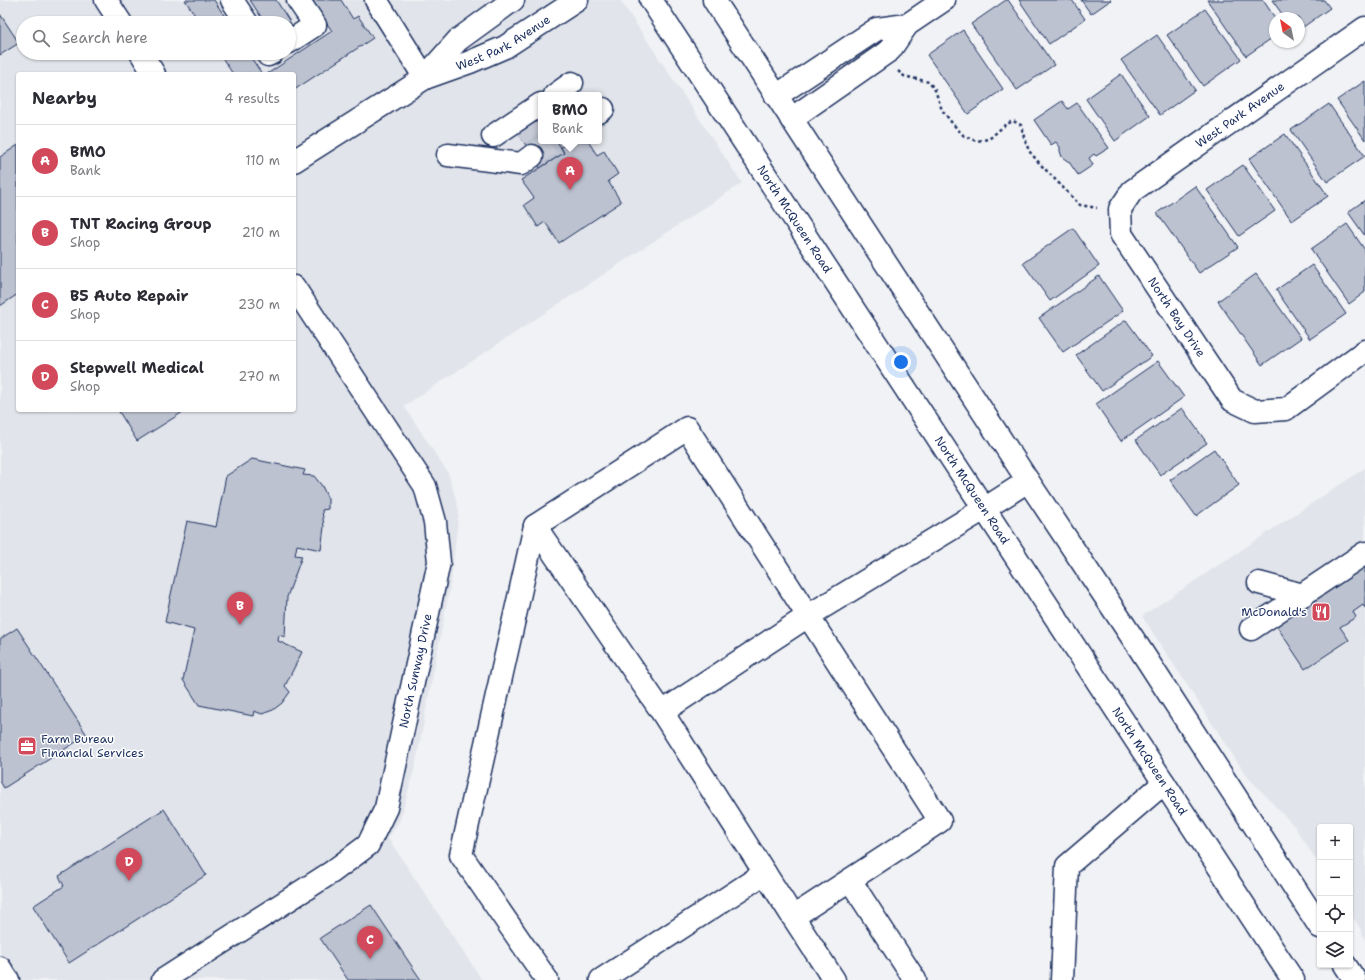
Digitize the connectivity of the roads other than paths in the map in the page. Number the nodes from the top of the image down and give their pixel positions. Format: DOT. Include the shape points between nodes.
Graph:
graph roads {
  1 [pos="106,0"];
  2 [pos="232,0"];
  3 [pos="298,0"];
  4 [pos="376,0"];
  5 [pos="513,0"];
  6 [pos="577,0"];
  7 [pos="651,0"];
  8 [pos="714,0"];
  9 [pos="944,0"];
  10 [pos="116,16"];
  11 [pos="242,16"];
  12 [pos="907,25"];
  13 [pos="1365,28"];
  14 [pos="296,37"];
  15 [pos="860,40"];
  16 [pos="145,60"];
  17 [pos="873,61"];
  18 [pos="153,72"];
  19 [pos="425,78"];
  20 [pos="776,96"];
  21 [pos="538,106"];
  22 [pos="791,119"];
  23 [pos="454,151"];
  24 [pos="296,160"];
  25 [pos="1120,209"];
  26 [pos="296,290"];
  27 [pos="1365,351"];
  28 [pos="1028,481"];
  29 [pos="984,508"];
  30 [pos="535,526"];
  31 [pos="1365,553"];
  32 [pos="1260,583"];
  33 [pos="1303,595"];
  34 [pos="808,616"];
  35 [pos="1251,629"];
  36 [pos="662,712"];
  37 [pos="1164,783"];
  38 [pos="765,873"];
  39 [pos="850,880"];
  40 [pos="794,917"];
  41 [pos="1317,922"];
  42 [pos="0,968"];
  43 [pos="1347,968"];
  44 [pos="8,980"];
  45 [pos="163,980"];
  46 [pos="547,980"];
  47 [pos="601,980"];
  48 [pos="834,980"];
  49 [pos="915,980"];
  50 [pos="1062,980"];
  51 [pos="1293,980"];
  52 [pos="1355,980"];
  1 -- 10 [label="street"];
  2 -- 11 [label="street"];
  3 -- 14 [label="street" via="315,25"];
  4 -- 19 [label="street"];
  5 -- 19 [label="street, West Park Avenue" via="458,40"];
  6 -- 19 [label="street, West Park Avenue" via="505,47"];
  7 -- 29 [label="street, North McQueen Road"];
  8 -- 20 [label="street"];
  9 -- 12 [label="street"];
  12 -- 15 [label="street" via="876,29"];
  12 -- 17 [label="street" via="890,50"];
  13 -- 25 [label="street, West Park Avenue" via="1132,191"];
  15 -- 17 [label="street"];
  15 -- 20 [label="street"];
  16 -- 18 [label="street"];
  17 -- 22 [label="street"];
  19 -- 24 [label="street, West Park Avenue"];
  20 -- 22 [label="street"];
  21 -- 23 [label="street" via="487,135 525,145 520,164"];
  22 -- 28 [label="street"];
  25 -- 27 [label="street, North Bay Drive" via="1121,234 1232,400 1255,411 1286,409"];
  26 -- 45 [label="street, North Sunway Drive" via="425,486 435,522 438,562 386,808 368,846 332,872"];
  28 -- 29 [label="street"];
  28 -- 41 [label="street"];
  29 -- 34 [label="street"];
  29 -- 37 [label="street, North McQueen Road"];
  30 -- 34 [label="street" via="687,428"];
  30 -- 36 [label="street"];
  30 -- 46 [label="street" via="461,855"];
  31 -- 33 [label="street"];
  32 -- 33 [label="street"];
  33 -- 35 [label="street"];
  34 -- 36 [label="street"];
  34 -- 39 [label="street" via="940,821"];
  36 -- 38 [label="street"];
  37 -- 50 [label="street" via="1067,866"];
  37 -- 51 [label="street, North McQueen Road"];
  38 -- 40 [label="street"];
  38 -- 47 [label="street"];
  39 -- 40 [label="street"];
  39 -- 49 [label="street"];
  40 -- 48 [label="street"];
  42 -- 44 [label="street"];
  43 -- 52 [label="street"];
}
